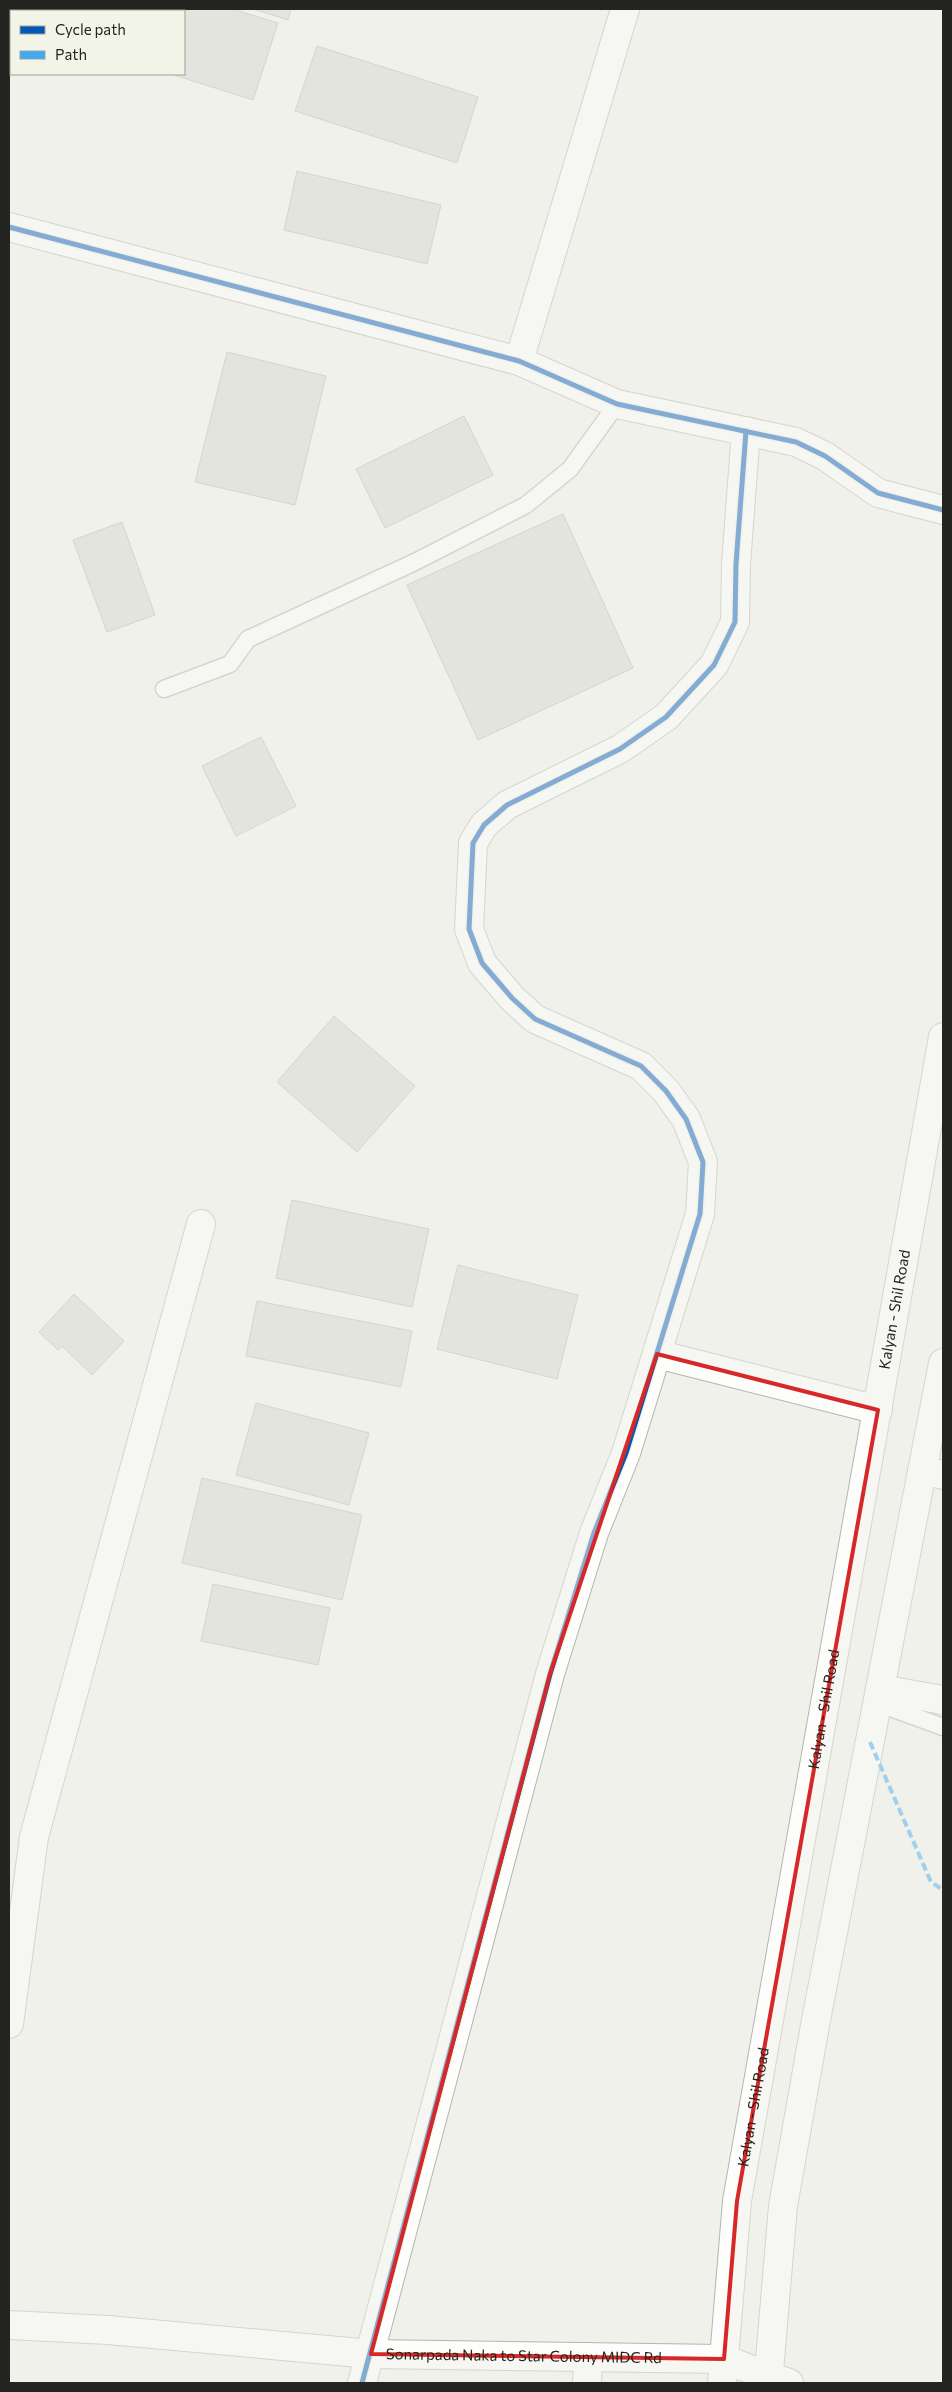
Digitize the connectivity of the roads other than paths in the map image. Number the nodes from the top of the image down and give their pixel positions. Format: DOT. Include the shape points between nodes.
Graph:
graph roads {
  1 [pos="625,9"];
  2 [pos="9,227"];
  3 [pos="519,361"];
  4 [pos="617,404"];
  5 [pos="746,432"];
  6 [pos="943,510"];
  7 [pos="164,689"];
  8 [pos="943,1037"];
  9 [pos="201,1224"];
  10 [pos="657,1354"];
  11 [pos="943,1363"];
  12 [pos="878,1410"];
  13 [pos="933,1473"];
  14 [pos="879,1696"];
  15 [pos="943,1700"];
  16 [pos="943,1727"];
  17 [pos="16,1921"];
  18 [pos="9,2024"];
  19 [pos="9,2325"];
  20 [pos="371,2354"];
  21 [pos="587,2370"];
  22 [pos="723,2371"];
  23 [pos="775,2381"];
  24 [pos="362,2383"];
  1 -- 3 [label="street"];
  2 -- 3 [label="street"];
  3 -- 4 [label="street"];
  4 -- 5 [label="street"];
  4 -- 7 [label="lane" via="570,469 526,505 415,562 248,639 230,664"];
  5 -- 6 [label="street" via="796,442 825,456 878,492"];
  5 -- 10 [label="street" via="735,622 714,665 666,717 620,749 507,804 484,825 474,843 469,929 482,963 535,1019 641,1066 666,1091 686,1120 702,1162 700,1214"];
  8 -- 12 [label="street, Kalyan - Shil Road"];
  9 -- 17 [label="street" via="34,1837"];
  10 -- 12 [label="street"];
  10 -- 20 [label="street" via="626,1453 594,1533 550,1674"];
  11 -- 13 [label="street"];
  12 -- 22 [label="street, Kalyan - Shil Road" via="737,2200"];
  13 -- 14 [label="street"];
  14 -- 15 [label="street"];
  14 -- 16 [label="lane"];
  14 -- 23 [label="street" via="783,2206"];
  17 -- 18 [label="street"];
  19 -- 20 [label="street, Sonarpada Naka to Star Colony MIDC Rd" via="108,2330"];
  20 -- 21 [label="street, Sonarpada Naka to Star Colony MIDC Rd"];
  20 -- 24 [label="street"];
  21 -- 22 [label="street, Sonarpada Naka to Star Colony MIDC Rd"];
  22 -- 23 [label="street, Sonarpada Naka to Star Colony MIDC Rd"];
}
